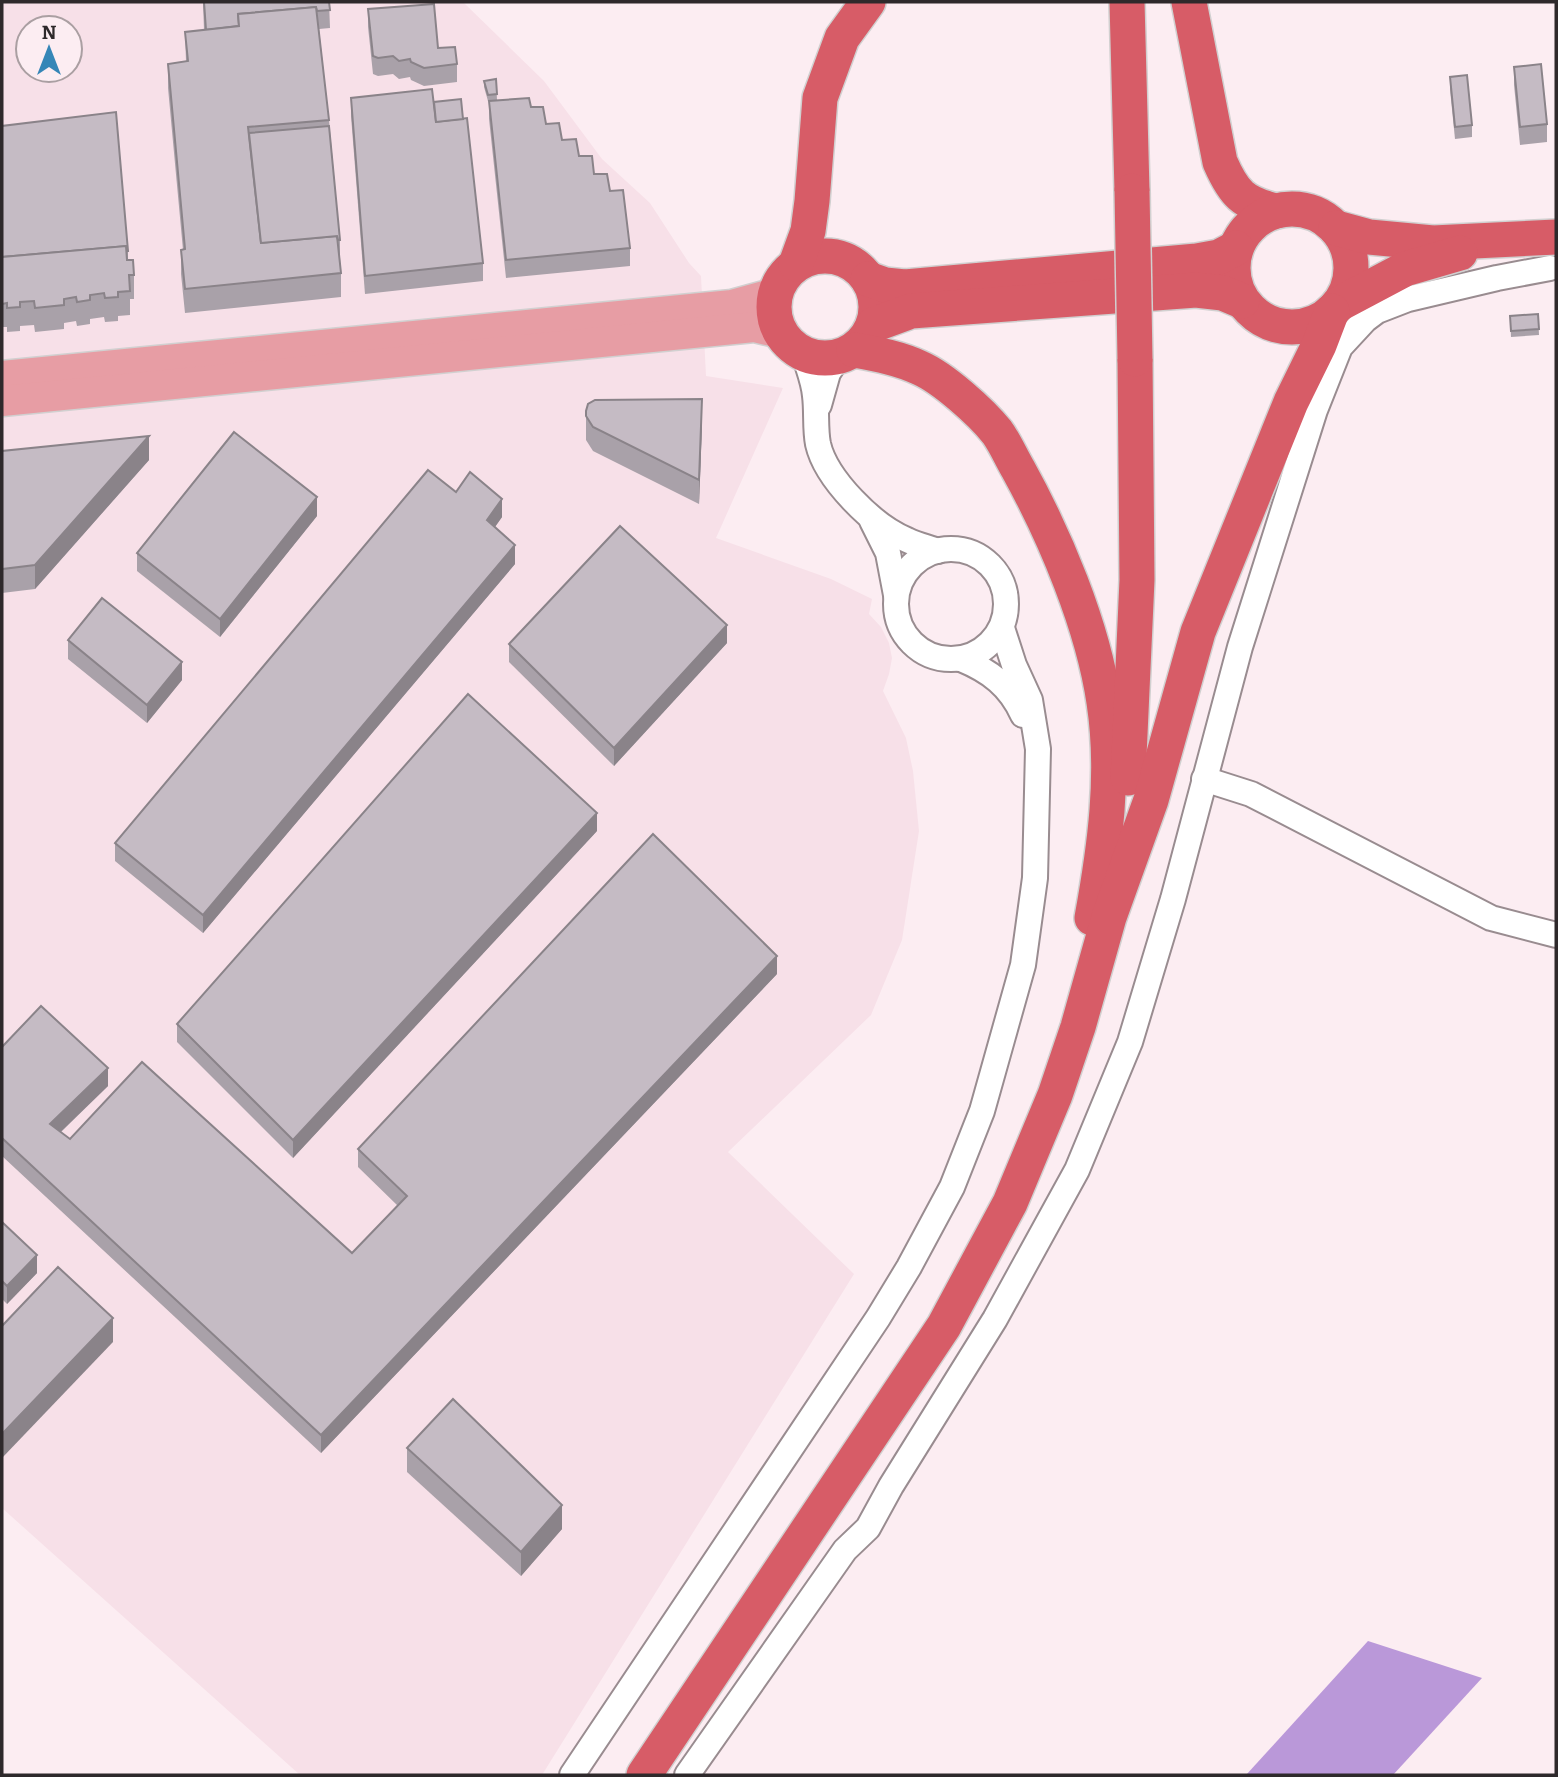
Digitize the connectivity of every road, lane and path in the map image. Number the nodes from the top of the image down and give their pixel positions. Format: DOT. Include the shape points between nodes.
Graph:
graph roads {
  1 [pos="868,2"];
  2 [pos="1126,2"];
  3 [pos="1189,2"];
  4 [pos="1276,211"];
  5 [pos="1335,228"];
  6 [pos="1511,239"];
  7 [pos="1236,248"];
  8 [pos="1553,252"];
  9 [pos="796,264"];
  10 [pos="868,279"];
  11 [pos="775,293"];
  12 [pos="1242,301"];
  13 [pos="1335,308"];
  14 [pos="792,344"];
  15 [pos="855,344"];
  16 [pos="2,376"];
  17 [pos="2,401"];
  18 [pos="817,416"];
  19 [pos="868,514"];
  20 [pos="937,551"];
  21 [pos="896,595"];
  22 [pos="1002,628"];
  23 [pos="961,659"];
  24 [pos="1038,748"];
  25 [pos="1205,779"];
  26 [pos="1109,917"];
  27 [pos="1556,935"];
  28 [pos="1078,1027"];
  29 [pos="572,1775"];
  30 [pos="645,1775"];
  31 [pos="687,1775"];
  1 -- 9 [label="highway" via="842,38 820,98 808,230"];
  2 -- 26 [label="highway, bridge" via="1137,580 1129,773"];
  3 -- 4 [label="highway" via="1220,162 1228,182 1240,197"];
  4 -- 5 [label="highway" via="1308,211"];
  4 -- 7 [label="highway" via="1252,225"];
  5 -- 6 [label="highway" via="1421,242"];
  5 -- 13 [label="highway" via="1345,242 1351,274"];
  6 -- 8 [label="highway"];
  6 -- 13 [label="highway" via="1405,269"];
  7 -- 10 [label="highway" via="1197,261 905,287"];
  7 -- 12 [label="highway" via="1234,284"];
  8 -- 25 [label="street" via="1497,278 1377,311 1340,347 1315,410 1248,621"];
  9 -- 10 [label="highway" via="819,256 843,259"];
  9 -- 11 [label="highway"];
  10 -- 15 [label="highway" via="876,301"];
  11 -- 14 [label="highway" via="773,307"];
  11 -- 16 [label="main road" via="722,306"];
  12 -- 13 [label="highway" via="1254,314 1285,327 1318,321"];
  12 -- 15 [label="highway" via="1196,290 911,311"];
  13 -- 26 [label="highway" via="1291,402 1198,632 1151,800"];
  14 -- 15 [label="highway" via="821,358"];
  14 -- 17 [label="main road" via="754,327"];
  14 -- 18 [label="street" via="815,392"];
  15 -- 18 [label="street" via="828,373"];
  15 -- 28 [label="highway" via="922,368 954,391 997,433 1035,501 1093,648 1104,703 1107,817 1079,989"];
  18 -- 19 [label="street" via="822,458"];
  19 -- 20 [label="street" via="905,540"];
  19 -- 21 [label="street" via="888,553"];
  20 -- 21 [label="street" via="910,567"];
  20 -- 22 [label="street" via="973,553 999,576 1006,593"];
  21 -- 23 [label="street" via="898,623 917,648 932,657"];
  22 -- 23 [label="street" via="985,648"];
  22 -- 24 [label="street" via="1030,700"];
  23 -- 24 [label="street" via="981,667 1004,685"];
  24 -- 29 [label="street" via="1035,878 1023,965 982,1111 952,1187 878,1318"];
  25 -- 27 [label="street" via="1251,794 1491,918"];
  25 -- 31 [label="street" via="1130,1042 1077,1170 995,1319 868,1528 845,1550"];
  26 -- 28 [label="highway"];
  28 -- 30 [label="highway" via="1010,1203 944,1326"];
}
